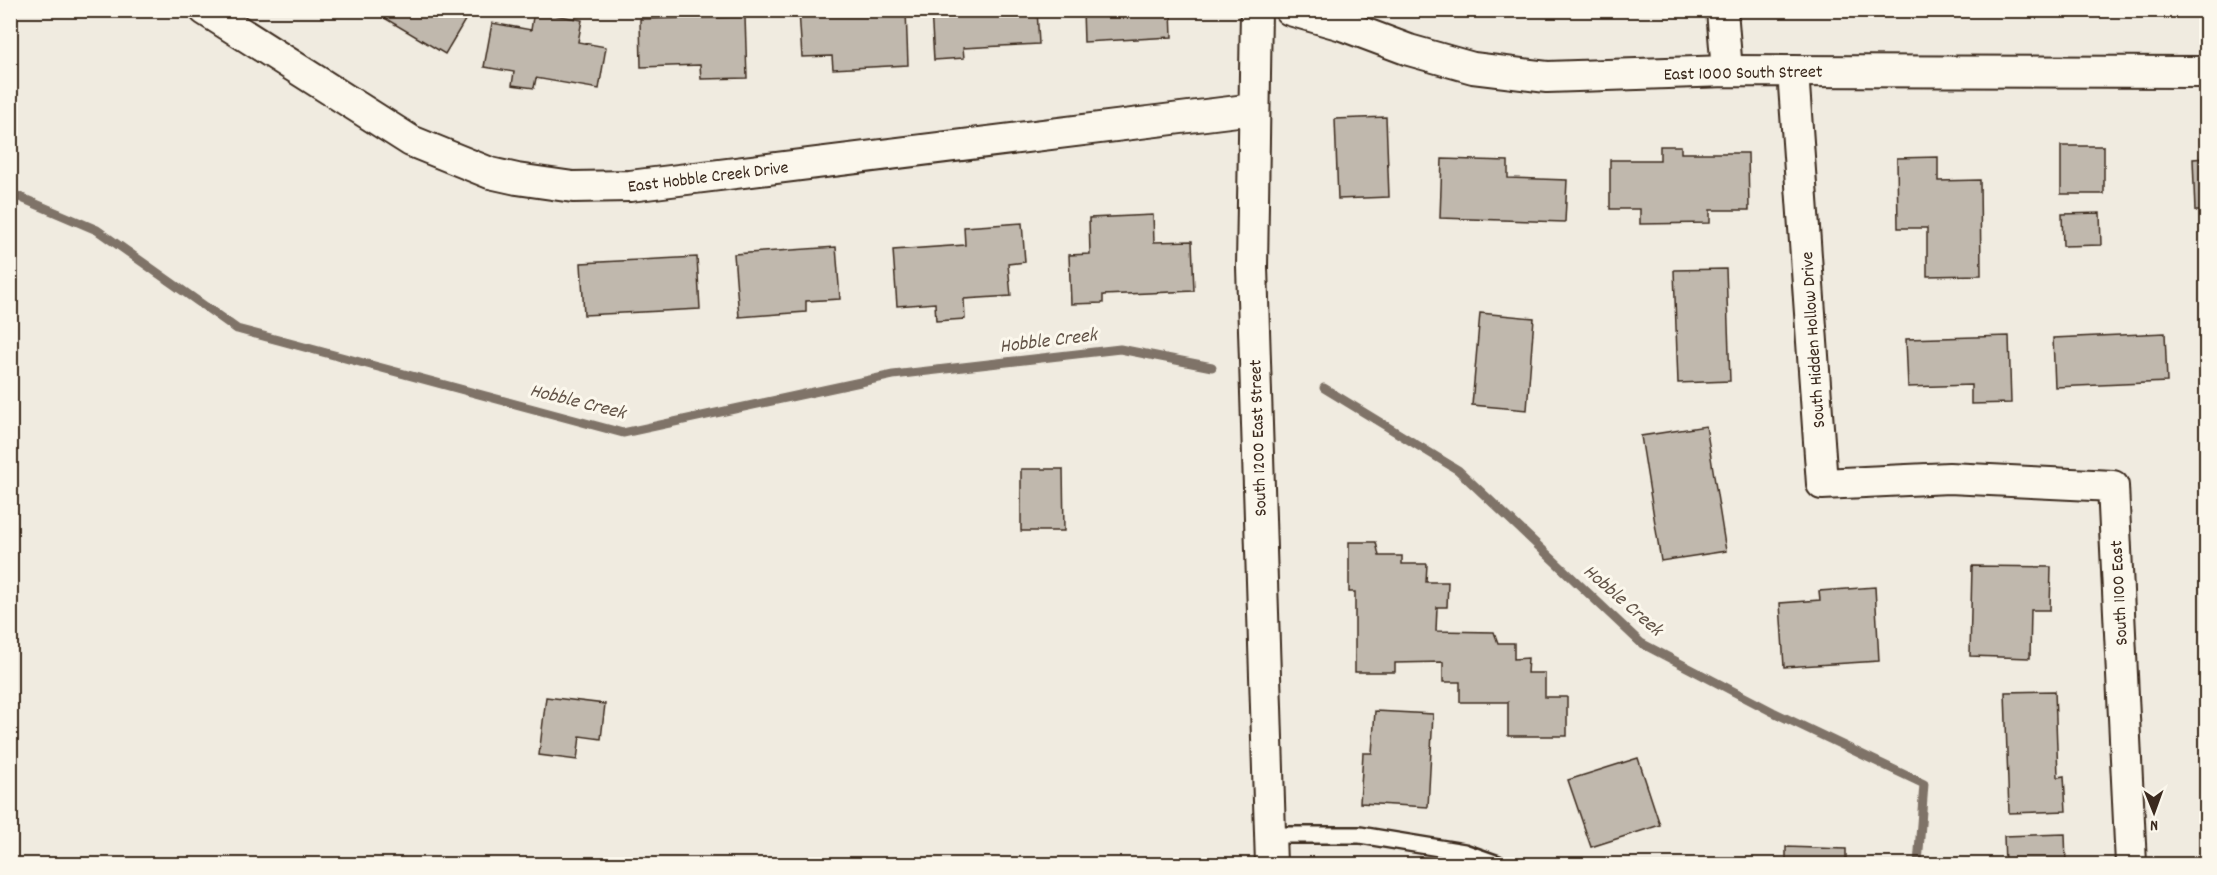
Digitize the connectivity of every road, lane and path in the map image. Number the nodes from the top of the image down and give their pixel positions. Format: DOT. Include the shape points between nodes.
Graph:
graph roads {
  1 [pos="205,10"];
  2 [pos="1256,10"];
  3 [pos="1290,10"];
  4 [pos="1722,10"];
  5 [pos="1727,71"];
  6 [pos="1793,71"];
  7 [pos="2206,72"];
  8 [pos="1254,109"];
  9 [pos="1948,478"];
  10 [pos="1270,835"];
  11 [pos="1271,864"];
  12 [pos="1498,864"];
  13 [pos="2131,864"];
  1 -- 8 [label="street, East Hobble Creek Drive" via="411,141 490,173 573,187 630,186"];
  2 -- 8 [label="street, South 1200 East Street"];
  3 -- 5 [label="street, East 1000 South Street" via="1473,68 1547,77"];
  4 -- 5 [label="street"];
  5 -- 6 [label="street, East 1000 South Street"];
  6 -- 7 [label="street, East 1000 South Street"];
  6 -- 9 [label="street, South Hidden Hollow Drive" via="1822,484"];
  8 -- 10 [label="street, South 1200 East Street" via="1252,267"];
  9 -- 13 [label="street, South 1100 East" via="2113,486"];
  10 -- 11 [label="street, South 1200 East Street"];
  10 -- 12 [label="lane" via="1360,835 1464,852"];
}
